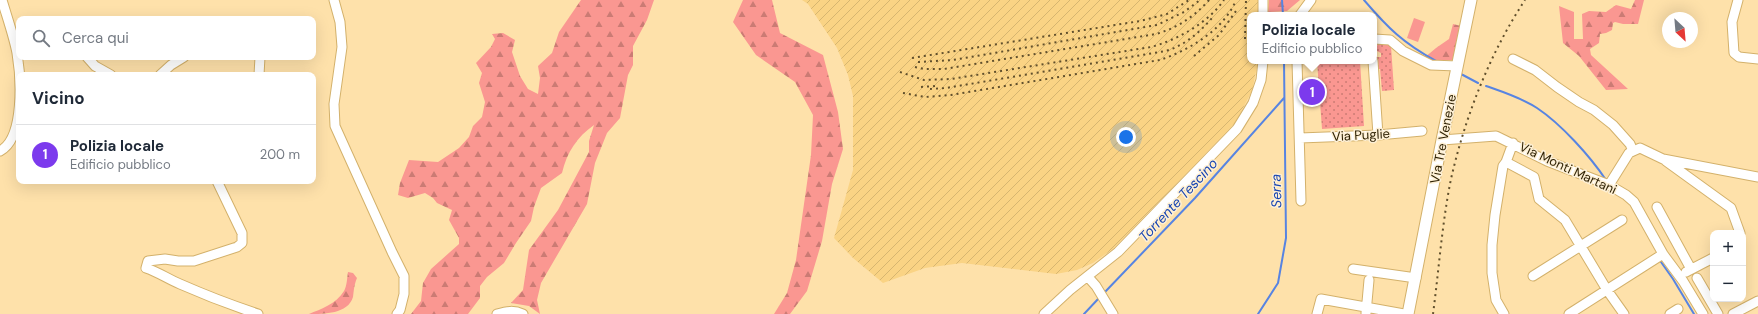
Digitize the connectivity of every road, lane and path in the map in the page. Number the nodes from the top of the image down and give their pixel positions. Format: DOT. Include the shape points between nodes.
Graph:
graph roads {
  1 [pos="2,0"];
  2 [pos="334,0"];
  3 [pos="1263,0"];
  4 [pos="1311,0"];
  5 [pos="1471,0"];
  6 [pos="1738,0"];
  7 [pos="1263,12"];
  8 [pos="1302,12"];
  9 [pos="9,27"];
  10 [pos="16,28"];
  11 [pos="1377,39"];
  12 [pos="16,50"];
  13 [pos="1513,59"];
  14 [pos="1758,59"];
  15 [pos="17,60"];
  16 [pos="90,60"];
  17 [pos="179,60"];
  18 [pos="260,60"];
  19 [pos="1263,64"];
  20 [pos="1297,64"];
  21 [pos="1373,64"];
  22 [pos="1457,66"];
  23 [pos="18,72"];
  24 [pos="106,72"];
  25 [pos="163,72"];
  26 [pos="259,72"];
  27 [pos="16,128"];
  28 [pos="1422,131"];
  29 [pos="1378,135"];
  30 [pos="1300,138"];
  31 [pos="1442,140"];
  32 [pos="1512,143"];
  33 [pos="0,151"];
  34 [pos="1633,151"];
  35 [pos="1663,159"];
  36 [pos="1506,162"];
  37 [pos="1758,178"];
  38 [pos="218,184"];
  39 [pos="1609,185"];
  40 [pos="1301,201"];
  41 [pos="1657,207"];
  42 [pos="1622,220"];
  43 [pos="1739,230"];
  44 [pos="1581,246"];
  45 [pos="1663,254"];
  46 [pos="1710,260"];
  47 [pos="1353,269"];
  48 [pos="1691,269"];
  49 [pos="1679,275"];
  50 [pos="1088,276"];
  51 [pos="1533,276"];
  52 [pos="1416,278"];
  53 [pos="1697,278"];
  54 [pos="1370,280"];
  55 [pos="1607,290"];
  56 [pos="1758,301"];
  57 [pos="1678,309"];
  58 [pos="1366,311"];
  59 [pos="1046,313"];
  60 [pos="258,314"];
  61 [pos="397,314"];
  62 [pos="497,314"];
  63 [pos="523,314"];
  64 [pos="1113,314"];
  65 [pos="1317,314"];
  66 [pos="1404,314"];
  67 [pos="1408,314"];
  68 [pos="1504,314"];
  69 [pos="1569,314"];
  70 [pos="1624,314"];
  71 [pos="1670,314"];
  72 [pos="1703,314"];
  73 [pos="1718,314"];
  74 [pos="1733,314"];
  1 -- 9 [label="street"];
  2 -- 61 [label="street" via="340,22 342,47 334,104 335,126 404,276 404,294"];
  3 -- 7 [label="street"];
  4 -- 8 [label="street"];
  5 -- 22 [label="main road, Via Tre Venezie"];
  6 -- 14 [label="street" via="1732,22 1734,52 1739,57"];
  9 -- 10 [label="street"];
  9 -- 12 [label="street"];
  11 -- 22 [label="street" via="1390,40 1403,51 1431,65"];
  13 -- 34 [label="street" via="1534,70 1614,125"];
  15 -- 23 [label="street"];
  16 -- 24 [label="street"];
  17 -- 25 [label="street"];
  18 -- 26 [label="street"];
  19 -- 50 [label="street" via="1254,103 1237,129 1118,252"];
  20 -- 30 [label="street"];
  21 -- 29 [label="street"];
  22 -- 31 [label="main road, Via Tre Venezie"];
  27 -- 33 [label="street" via="11,141"];
  28 -- 29 [label="street, Via Puglie"];
  29 -- 30 [label="street, Via Puglie"];
  30 -- 40 [label="street"];
  31 -- 32 [label="street, Via Monti Martani" via="1496,136"];
  31 -- 52 [label="main road, Via Tre Venezie"];
  32 -- 36 [label="street"];
  32 -- 39 [label="street, Via Monti Martani" via="1547,161"];
  34 -- 35 [label="street" via="1640,148"];
  34 -- 39 [label="street" via="1629,153"];
  35 -- 37 [label="street"];
  35 -- 43 [label="street" via="1731,208"];
  36 -- 44 [label="street" via="1534,177 1539,199 1565,220"];
  36 -- 68 [label="street" via="1503,166 1492,245 1492,273 1496,300"];
  38 -- 60 [label="street" via="242,232 242,243 194,261 154,259 148,261 146,268 221,302"];
  39 -- 45 [label="street, Via Monti Martani" via="1634,202"];
  41 -- 48 [label="street"];
  42 -- 44 [label="street"];
  44 -- 51 [label="street"];
  44 -- 55 [label="street"];
  45 -- 49 [label="street, Via Monti Martani"];
  45 -- 55 [label="street"];
  46 -- 48 [label="street"];
  47 -- 52 [label="street"];
  48 -- 49 [label="street"];
  49 -- 72 [label="street, Via Monti Martani"];
  50 -- 59 [label="street"];
  50 -- 64 [label="street"];
  52 -- 67 [label="main road, Via Tre Venezie"];
  53 -- 73 [label="street"];
  54 -- 58 [label="street"];
  55 -- 69 [label="street"];
  55 -- 70 [label="street"];
  56 -- 74 [label="street"];
  57 -- 71 [label="street"];
  58 -- 65 [label="street" via="1321,299"];
  58 -- 66 [label="street"];
  62 -- 63 [label="street" via="516,311"];
}
